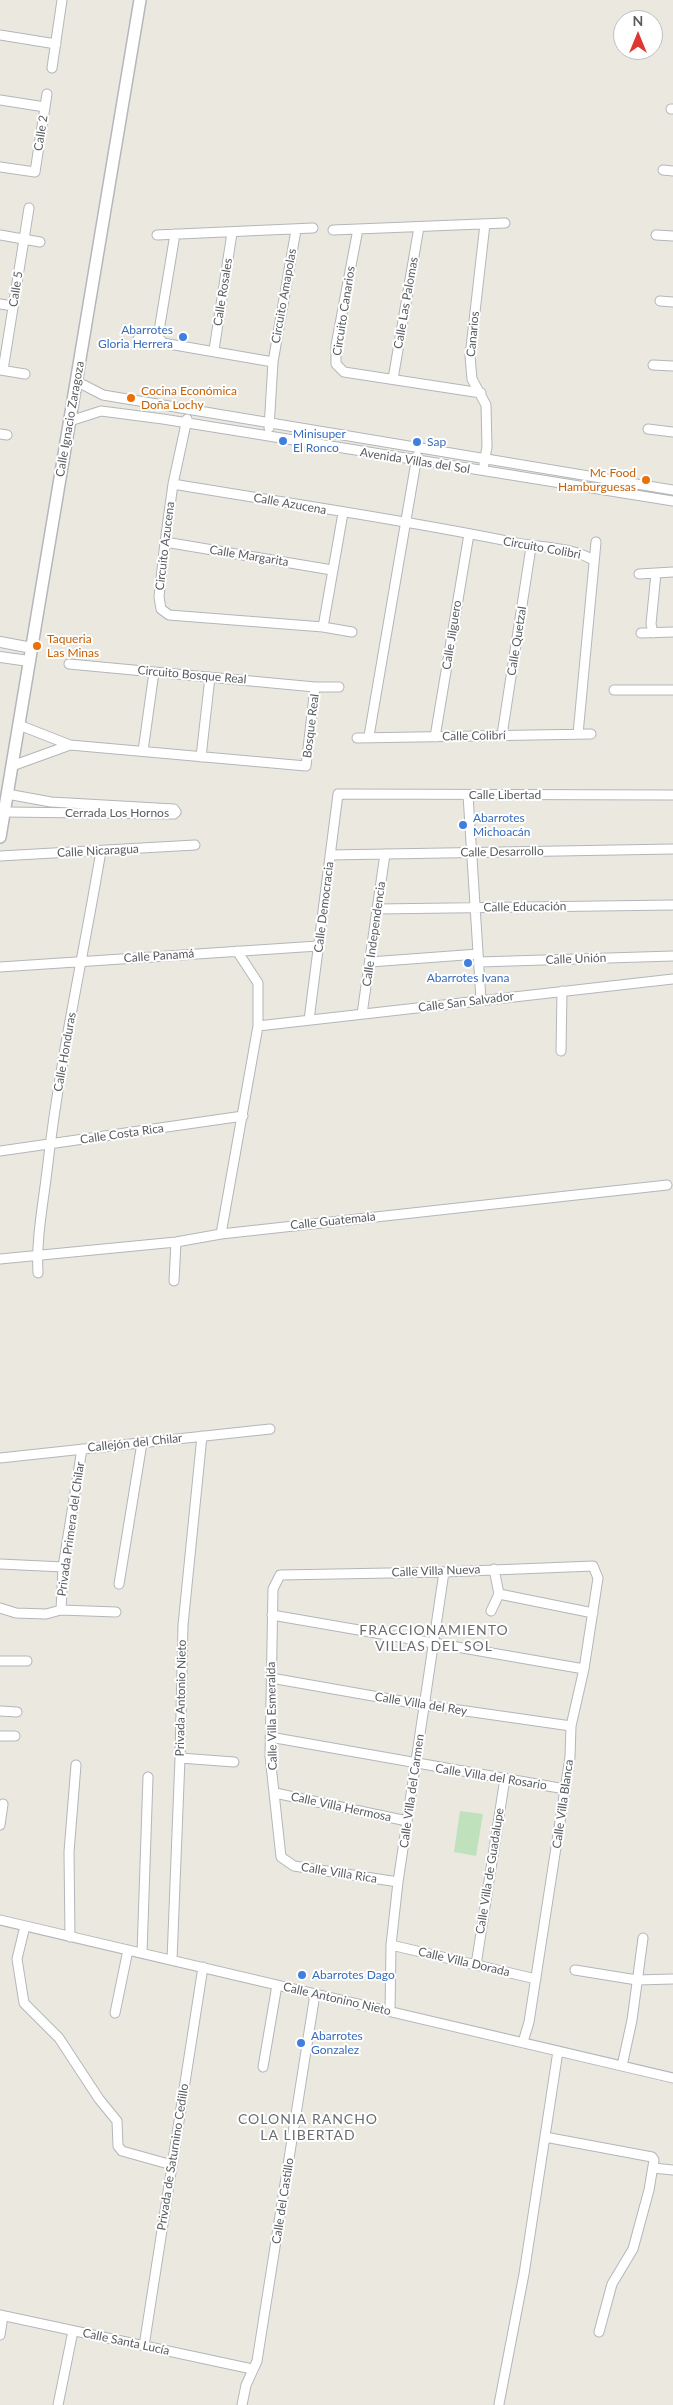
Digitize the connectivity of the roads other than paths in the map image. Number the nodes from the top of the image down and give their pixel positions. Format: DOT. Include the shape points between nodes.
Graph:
graph roads {
  1 [pos="62,0"];
  2 [pos="140,0"];
  3 [pos="0,35"];
  4 [pos="56,44"];
  5 [pos="52,68"];
  6 [pos="48,94"];
  7 [pos="0,100"];
  8 [pos="46,107"];
  9 [pos="0,167"];
  10 [pos="29,208"];
  11 [pos="505,223"];
  12 [pos="485,224"];
  13 [pos="419,227"];
  14 [pos="313,228"];
  15 [pos="358,229"];
  16 [pos="296,230"];
  17 [pos="333,230"];
  18 [pos="232,233"];
  19 [pos="174,234"];
  20 [pos="0,235"];
  21 [pos="157,235"];
  22 [pos="656,235"];
  23 [pos="673,236"];
  24 [pos="24,239"];
  25 [pos="40,242"];
  26 [pos="660,301"];
  27 [pos="673,302"];
  28 [pos="0,304"];
  29 [pos="14,306"];
  30 [pos="158,337"];
  31 [pos="138,339"];
  32 [pos="214,350"];
  33 [pos="273,362"];
  34 [pos="653,365"];
  35 [pos="673,366"];
  36 [pos="2,370"];
  37 [pos="25,374"];
  38 [pos="393,379"];
  39 [pos="76,381"];
  40 [pos="481,393"];
  41 [pos="103,396"];
  42 [pos="188,410"];
  43 [pos="101,411"];
  44 [pos="70,421"];
  45 [pos="187,423"];
  46 [pos="269,424"];
  47 [pos="648,429"];
  48 [pos="673,432"];
  49 [pos="268,437"];
  50 [pos="419,449"];
  51 [pos="485,460"];
  52 [pos="416,461"];
  53 [pos="483,471"];
  54 [pos="627,483"];
  55 [pos="173,484"];
  56 [pos="673,490"];
  57 [pos="624,494"];
  58 [pos="673,502"];
  59 [pos="343,513"];
  60 [pos="407,522"];
  61 [pos="469,534"];
  62 [pos="165,542"];
  63 [pos="596,542"];
  64 [pos="531,547"];
  65 [pos="593,560"];
  66 [pos="332,570"];
  67 [pos="673,572"];
  68 [pos="656,573"];
  69 [pos="639,574"];
  70 [pos="323,627"];
  71 [pos="352,632"];
  72 [pos="653,632"];
  73 [pos="673,632"];
  74 [pos="641,633"];
  75 [pos="0,642"];
  76 [pos="32,648"];
  77 [pos="0,657"];
  78 [pos="29,661"];
  79 [pos="69,664"];
  80 [pos="154,672"];
  81 [pos="210,677"];
  82 [pos="316,687"];
  83 [pos="339,687"];
  84 [pos="614,690"];
  85 [pos="673,690"];
  86 [pos="19,725"];
  87 [pos="578,734"];
  88 [pos="591,734"];
  89 [pos="502,735"];
  90 [pos="369,736"];
  91 [pos="436,737"];
  92 [pos="357,738"];
  93 [pos="70,745"];
  94 [pos="143,752"];
  95 [pos="201,757"];
  96 [pos="12,766"];
  97 [pos="7,794"];
  98 [pos="338,794"];
  99 [pos="468,795"];
  100 [pos="673,795"];
  101 [pos="51,802"];
  102 [pos="4,812"];
  103 [pos="50,813"];
  104 [pos="1,824"];
  105 [pos="0,837"];
  106 [pos="196,845"];
  107 [pos="673,849"];
  108 [pos="101,851"];
  109 [pos="472,852"];
  110 [pos="385,854"];
  111 [pos="330,855"];
  112 [pos="0,856"];
  113 [pos="673,905"];
  114 [pos="475,908"];
  115 [pos="377,909"];
  116 [pos="318,946"];
  117 [pos="236,951"];
  118 [pos="673,956"];
  119 [pos="479,958"];
  120 [pos="83,961"];
  121 [pos="370,962"];
  122 [pos="0,967"];
  123 [pos="673,979"];
  124 [pos="562,991"];
  125 [pos="481,1000"];
  126 [pos="362,1014"];
  127 [pos="309,1020"];
  128 [pos="258,1026"];
  129 [pos="561,1051"];
  130 [pos="243,1116"];
  131 [pos="50,1144"];
  132 [pos="0,1151"];
  133 [pos="667,1185"];
  134 [pos="221,1234"];
  135 [pos="176,1242"];
  136 [pos="37,1254"];
  137 [pos="0,1259"];
  138 [pos="38,1273"];
  139 [pos="174,1281"];
  140 [pos="270,1429"];
  141 [pos="202,1436"];
  142 [pos="142,1443"];
  143 [pos="82,1449"];
  144 [pos="0,1458"];
  145 [pos="0,1564"];
  146 [pos="593,1566"];
  147 [pos="63,1567"];
  148 [pos="494,1569"];
  149 [pos="444,1572"];
  150 [pos="280,1575"];
  151 [pos="119,1584"];
  152 [pos="499,1594"];
  153 [pos="0,1608"];
  154 [pos="61,1610"];
  155 [pos="491,1611"];
  156 [pos="116,1612"];
  157 [pos="593,1613"];
  158 [pos="272,1615"];
  159 [pos="434,1644"];
  160 [pos="0,1661"];
  161 [pos="27,1661"];
  162 [pos="584,1669"];
  163 [pos="271,1678"];
  164 [pos="424,1705"];
  165 [pos="0,1711"];
  166 [pos="17,1712"];
  167 [pos="571,1726"];
  168 [pos="0,1736"];
  169 [pos="15,1736"];
  170 [pos="270,1737"];
  171 [pos="180,1758"];
  172 [pos="234,1762"];
  173 [pos="416,1764"];
  174 [pos="76,1765"];
  175 [pos="148,1777"];
  176 [pos="505,1778"];
  177 [pos="565,1789"];
  178 [pos="274,1794"];
  179 [pos="3,1804"];
  180 [pos="407,1822"];
  181 [pos="0,1825"];
  182 [pos="282,1857"];
  183 [pos="398,1882"];
  184 [pos="0,1920"];
  185 [pos="25,1926"];
  186 [pos="70,1936"];
  187 [pos="643,1938"];
  188 [pos="391,1944"];
  189 [pos="128,1950"];
  190 [pos="142,1953"];
  191 [pos="172,1960"];
  192 [pos="476,1964"];
  193 [pos="203,1968"];
  194 [pos="576,1970"];
  195 [pos="536,1979"];
  196 [pos="673,1979"];
  197 [pos="637,1980"];
  198 [pos="277,1985"];
  199 [pos="315,1994"];
  200 [pos="390,2011"];
  201 [pos="115,2013"];
  202 [pos="523,2042"];
  203 [pos="558,2051"];
  204 [pos="622,2066"];
  205 [pos="263,2068"];
  206 [pos="673,2078"];
  207 [pos="545,2137"];
  208 [pos="172,2165"];
  209 [pos="653,2168"];
  210 [pos="673,2170"];
  211 [pos="2,2316"];
  212 [pos="73,2331"];
  213 [pos="599,2332"];
  214 [pos="0,2335"];
  215 [pos="144,2346"];
  216 [pos="252,2369"];
  217 [pos="499,2404"];
  218 [pos="58,2405"];
  219 [pos="242,2405"];
  1 -- 4 [label="street"];
  2 -- 39 [label="main road, Calle Ignacio Zaragoza"];
  3 -- 4 [label="street"];
  4 -- 5 [label="street"];
  6 -- 8 [label="street, Calle 2"];
  7 -- 8 [label="street"];
  8 -- 9 [label="street, Calle 2" via="35,172"];
  10 -- 24 [label="street, Calle 5"];
  11 -- 12 [label="street"];
  12 -- 13 [label="street"];
  12 -- 40 [label="street, Canarios" via="470,356 472,379"];
  13 -- 15 [label="street"];
  13 -- 38 [label="street, Calle Las Palomas"];
  14 -- 16 [label="street, Circuito Amapolas"];
  15 -- 17 [label="street"];
  15 -- 38 [label="street, Circuito Canarios" via="336,345 336,364 344,372"];
  16 -- 18 [label="street, Circuito Amapolas"];
  16 -- 33 [label="street, Circuito Amapolas"];
  18 -- 19 [label="street, Circuito Amapolas"];
  18 -- 32 [label="street, Calle Rosales"];
  19 -- 21 [label="street, Circuito Amapolas"];
  19 -- 30 [label="street"];
  20 -- 24 [label="street"];
  22 -- 23 [label="street"];
  24 -- 25 [label="street"];
  24 -- 29 [label="street, Calle 5"];
  26 -- 27 [label="street"];
  28 -- 29 [label="street"];
  29 -- 36 [label="street, Calle 5"];
  30 -- 31 [label="street"];
  30 -- 32 [label="street, Circuito Amapolas" via="163,343"];
  32 -- 33 [label="street, Circuito Amapolas"];
  33 -- 46 [label="street, Circuito Amapolas"];
  34 -- 35 [label="street"];
  36 -- 37 [label="street"];
  38 -- 40 [label="street, Circuito Canarios"];
  39 -- 41 [label="street, Avenida Villas del Sol"];
  39 -- 44 [label="main road, Calle Ignacio Zaragoza"];
  40 -- 51 [label="street, Canarios" via="486,405"];
  41 -- 42 [label="street, Avenida Villas del Sol"];
  41 -- 43 [label="street"];
  42 -- 45 [label="street, Circuito Azucena"];
  42 -- 46 [label="street, Avenida Villas del Sol"];
  43 -- 44 [label="street, Avenida Villas del Sol"];
  43 -- 45 [label="street, Avenida Villas del Sol"];
  44 -- 76 [label="main road, Calle Ignacio Zaragoza"];
  45 -- 49 [label="street, Avenida Villas del Sol"];
  45 -- 55 [label="street, Circuito Azucena"];
  46 -- 49 [label="street, Circuito Amapolas"];
  46 -- 50 [label="street, Avenida Villas del Sol"];
  47 -- 48 [label="street"];
  49 -- 52 [label="street, Avenida Villas del Sol"];
  50 -- 51 [label="street, Avenida Villas del Sol"];
  50 -- 52 [label="street"];
  51 -- 53 [label="street, Canarios"];
  51 -- 54 [label="street, Avenida Villas del Sol"];
  52 -- 53 [label="street, Avenida Villas del Sol"];
  52 -- 60 [label="street"];
  53 -- 57 [label="street, Avenida Villas del Sol"];
  54 -- 56 [label="street, Avenida Villas del Sol"];
  54 -- 57 [label="street"];
  55 -- 59 [label="street, Calle Azucena"];
  55 -- 62 [label="street, Circuito Azucena"];
  57 -- 58 [label="street, Avenida Villas del Sol"];
  59 -- 60 [label="street, Calle Azucena"];
  59 -- 66 [label="street"];
  60 -- 61 [label="street, Circuito Colibri"];
  60 -- 90 [label="street"];
  61 -- 64 [label="street, Circuito Colibri"];
  61 -- 91 [label="street, Calle Jilguero"];
  62 -- 66 [label="street, Calle Margarita"];
  62 -- 70 [label="street, Circuito Azucena" via="159,596 161,609 169,615"];
  63 -- 65 [label="street"];
  64 -- 65 [label="street, Circuito Colibri" via="581,553"];
  64 -- 89 [label="street, Calle Quetzal"];
  65 -- 87 [label="street, Circuito Colibri"];
  66 -- 70 [label="street"];
  67 -- 68 [label="street"];
  68 -- 69 [label="street"];
  68 -- 72 [label="street"];
  70 -- 71 [label="street, Circuito Azucena"];
  72 -- 73 [label="street"];
  72 -- 74 [label="street"];
  75 -- 76 [label="street"];
  76 -- 78 [label="main road, Calle Ignacio Zaragoza"];
  77 -- 78 [label="street"];
  78 -- 86 [label="main road, Calle Ignacio Zaragoza"];
  79 -- 80 [label="street, Circuito Bosque Real"];
  80 -- 81 [label="street, Circuito Bosque Real"];
  80 -- 94 [label="street"];
  81 -- 82 [label="street, Circuito Bosque Real"];
  81 -- 95 [label="street"];
  82 -- 83 [label="street, Circuito Bosque Real"];
  82 -- 95 [label="street, Bosque Real" via="306,766"];
  84 -- 85 [label="street"];
  86 -- 93 [label="street"];
  86 -- 96 [label="main road, Calle Ignacio Zaragoza"];
  87 -- 88 [label="street, Calle Colibrí"];
  87 -- 89 [label="street, Calle Colibrí"];
  89 -- 91 [label="street, Calle Colibrí"];
  90 -- 91 [label="street, Calle Colibrí"];
  90 -- 92 [label="street, Calle Colibrí"];
  93 -- 94 [label="street"];
  93 -- 96 [label="street"];
  94 -- 95 [label="street"];
  96 -- 97 [label="main road, Calle Ignacio Zaragoza"];
  97 -- 101 [label="street, Cerrada Los Hornos"];
  97 -- 102 [label="main road, Calle Ignacio Zaragoza"];
  98 -- 99 [label="street, Calle Libertad"];
  98 -- 111 [label="street, Calle Democracia"];
  99 -- 100 [label="street, Calle Libertad"];
  99 -- 109 [label="street"];
  101 -- 103 [label="street, Cerrada Los Hornos"];
  101 -- 103 [label="street, Cerrada Los Hornos" via="174,809 176,812"];
  102 -- 103 [label="street, Cerrada Los Hornos"];
  102 -- 104 [label="main road, Calle Ignacio Zaragoza"];
  104 -- 105 [label="main road, Calle Ignacio Zaragoza"];
  106 -- 108 [label="street, Calle Nicaragua"];
  107 -- 109 [label="street, Calle Desarrollo"];
  108 -- 112 [label="street, Calle Nicaragua"];
  108 -- 120 [label="street, Calle Honduras"];
  109 -- 110 [label="street, Calle Desarrollo"];
  109 -- 114 [label="street"];
  110 -- 111 [label="street, Calle Desarrollo"];
  110 -- 115 [label="street, Calle Independencia"];
  111 -- 116 [label="street, Calle Democracia"];
  113 -- 114 [label="street, Calle Educación"];
  114 -- 115 [label="street, Calle Educación"];
  114 -- 119 [label="street"];
  115 -- 121 [label="street, Calle Independencia"];
  116 -- 117 [label="street, Calle Panamá"];
  116 -- 127 [label="street, Calle Democracia"];
  117 -- 120 [label="street, Calle Panamá"];
  117 -- 128 [label="street" via="258,984"];
  118 -- 119 [label="street, Calle Unión"];
  119 -- 121 [label="street, Calle Unión"];
  119 -- 125 [label="street"];
  120 -- 122 [label="street, Calle Panamá"];
  120 -- 131 [label="street, Calle Honduras" via="62,1063"];
  121 -- 126 [label="street, Calle Independencia"];
  123 -- 124 [label="street, Calle San Salvador"];
  124 -- 125 [label="street, Calle San Salvador"];
  124 -- 129 [label="street"];
  125 -- 126 [label="street, Calle San Salvador"];
  126 -- 127 [label="street, Calle San Salvador"];
  127 -- 128 [label="street, Calle San Salvador"];
  128 -- 130 [label="street"];
  130 -- 131 [label="street, Calle Costa Rica"];
  130 -- 134 [label="street"];
  131 -- 132 [label="street, Calle Costa Rica"];
  131 -- 136 [label="street, Calle Honduras"];
  133 -- 134 [label="street, Calle Guatemala"];
  134 -- 135 [label="street, Calle Guatemala"];
  135 -- 136 [label="street, Calle Guatemala"];
  135 -- 139 [label="street"];
  136 -- 137 [label="street, Calle Guatemala"];
  136 -- 138 [label="street, Calle Honduras"];
  140 -- 141 [label="street, Callejón del Chilar"];
  141 -- 142 [label="street, Callejón del Chilar"];
  141 -- 171 [label="street, Privada Antonio Nieto" via="183,1625"];
  142 -- 143 [label="street, Callejón del Chilar"];
  142 -- 151 [label="street"];
  143 -- 144 [label="street, Callejón del Chilar"];
  143 -- 147 [label="street, Privada Primera del Chilar"];
  145 -- 147 [label="street"];
  146 -- 148 [label="street, Calle Villa Nueva"];
  146 -- 157 [label="street, Calle Villa Blanca" via="598,1578"];
  147 -- 154 [label="street, Privada Primera del Chilar"];
  148 -- 149 [label="street, Calle Villa Nueva"];
  148 -- 152 [label="street"];
  149 -- 150 [label="street, Calle Villa Nueva"];
  149 -- 159 [label="street, Calle Villa del Carmen"];
  150 -- 158 [label="street, Calle Villa Esmeralda" via="273,1589"];
  152 -- 155 [label="street"];
  152 -- 157 [label="street"];
  153 -- 154 [label="street" via="16,1613 46,1614"];
  154 -- 156 [label="street"];
  157 -- 162 [label="street, Calle Villa Blanca"];
  158 -- 159 [label="street"];
  158 -- 163 [label="street, Calle Villa Esmeralda"];
  159 -- 162 [label="street"];
  159 -- 164 [label="street, Calle Villa del Carmen"];
  160 -- 161 [label="street"];
  162 -- 167 [label="street, Calle Villa Blanca"];
  163 -- 164 [label="street, Calle Villa del Rey"];
  163 -- 170 [label="street, Calle Villa Esmeralda"];
  164 -- 167 [label="street, Calle Villa del Rey"];
  164 -- 173 [label="street, Calle Villa del Carmen"];
  165 -- 166 [label="street"];
  167 -- 177 [label="street, Calle Villa Blanca"];
  168 -- 169 [label="street"];
  170 -- 173 [label="street, Calle Villa del Rosario"];
  170 -- 178 [label="street, Calle Villa Esmeralda"];
  171 -- 172 [label="street"];
  171 -- 191 [label="street, Privada Antonio Nieto"];
  173 -- 176 [label="street, Calle Villa del Rosario"];
  173 -- 180 [label="street, Calle Villa del Carmen"];
  174 -- 186 [label="street" via="68,1852"];
  175 -- 190 [label="street"];
  176 -- 177 [label="street, Calle Villa del Rosario"];
  176 -- 192 [label="street, Calle Villa de Guadalupe"];
  177 -- 195 [label="street, Calle Villa Blanca"];
  178 -- 180 [label="street, Calle Villa Hermosa"];
  178 -- 182 [label="street, Calle Villa Esmeralda"];
  179 -- 181 [label="street"];
  180 -- 183 [label="street, Calle Villa del Carmen"];
  182 -- 183 [label="street, Calle Villa Rica" via="294,1866"];
  183 -- 188 [label="street, Calle Villa del Carmen"];
  184 -- 185 [label="street, Calle Antonino Nieto"];
  185 -- 186 [label="street, Calle Antonino Nieto"];
  185 -- 208 [label="street" via="16,1959 24,2003 59,2038 117,2121 118,2146 122,2152"];
  186 -- 189 [label="street, Calle Antonino Nieto"];
  187 -- 197 [label="street"];
  188 -- 192 [label="street, Calle Villa Dorada"];
  188 -- 200 [label="street, Calle Villa del Carmen"];
  189 -- 190 [label="street, Calle Antonino Nieto"];
  189 -- 201 [label="street"];
  190 -- 191 [label="street, Calle Antonino Nieto"];
  191 -- 193 [label="street, Calle Antonino Nieto"];
  192 -- 195 [label="street, Calle Villa Dorada"];
  193 -- 198 [label="street, Calle Antonino Nieto"];
  193 -- 208 [label="street, Privada de Saturnino Cedillo"];
  194 -- 197 [label="street"];
  195 -- 202 [label="street, Calle Villa Blanca"];
  196 -- 197 [label="street"];
  197 -- 204 [label="street"];
  198 -- 199 [label="street, Calle Antonino Nieto"];
  198 -- 205 [label="street"];
  199 -- 200 [label="street, Calle Antonino Nieto"];
  199 -- 216 [label="street, Calle del Castillo" via="257,2362"];
  200 -- 202 [label="street, Calle Antonino Nieto"];
  202 -- 203 [label="street, Calle Antonino Nieto"];
  203 -- 204 [label="street, Calle Antonino Nieto"];
  203 -- 207 [label="street"];
  204 -- 206 [label="street, Calle Antonino Nieto"];
  207 -- 209 [label="street" via="652,2157"];
  207 -- 217 [label="street" via="524,2274"];
  208 -- 215 [label="street, Privada de Saturnino Cedillo"];
  209 -- 210 [label="street"];
  209 -- 213 [label="street" via="632,2249 612,2284"];
  211 -- 212 [label="street, Calle Santa Lucía"];
  211 -- 214 [label="street"];
  212 -- 215 [label="street, Calle Santa Lucía"];
  212 -- 218 [label="street"];
  215 -- 216 [label="street, Calle Santa Lucía"];
  216 -- 219 [label="street, Calle del Castillo"];
}
